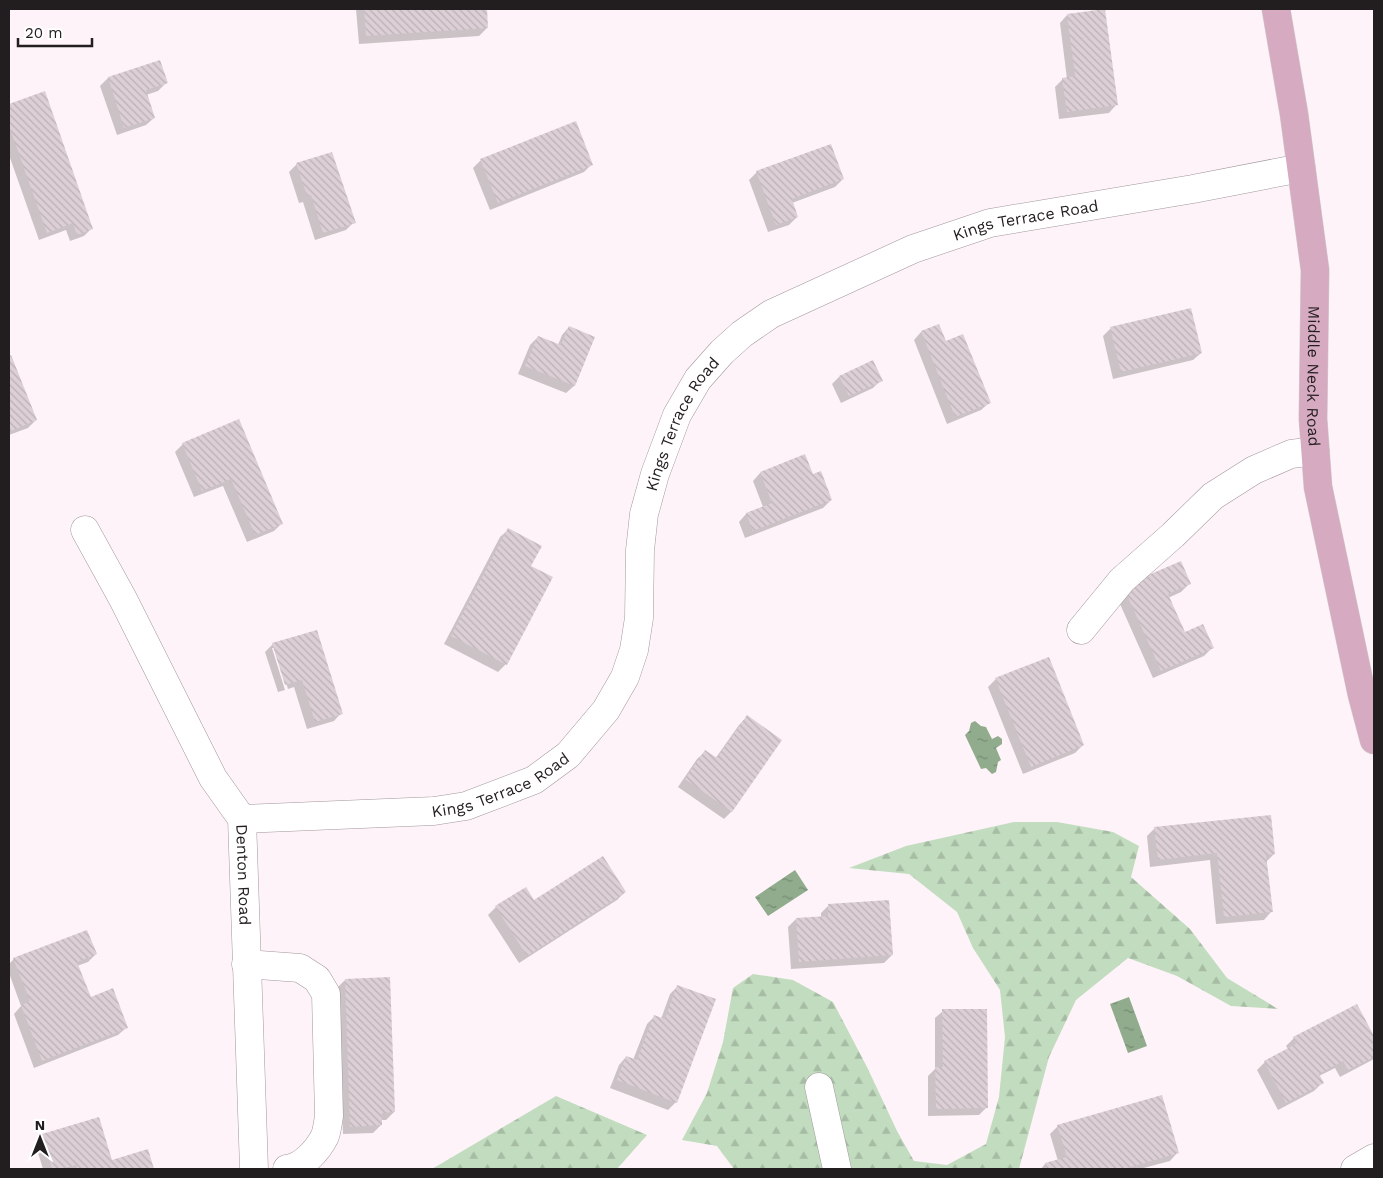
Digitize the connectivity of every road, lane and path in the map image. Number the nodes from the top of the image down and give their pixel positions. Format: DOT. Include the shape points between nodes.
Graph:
graph roads {
  1 [pos="1276,9"];
  2 [pos="1300,168"];
  3 [pos="1315,451"];
  4 [pos="85,530"];
  5 [pos="1081,630"];
  6 [pos="1374,740"];
  7 [pos="242,819"];
  8 [pos="246,964"];
  9 [pos="819,1087"];
  10 [pos="1374,1158"];
  11 [pos="254,1169"];
  12 [pos="287,1169"];
  13 [pos="837,1169"];
  14 [pos="1355,1169"];
  1 -- 2 [label="main road, Middle Neck Road"];
  2 -- 3 [label="main road, Middle Neck Road" via="1315,270"];
  2 -- 7 [label="street, Kings Terrace Road" via="990,223 913,249 771,314 722,352 698,379 677,415 644,514 639,618 634,650 606,710 568,754 534,780 466,806 434,811"];
  3 -- 5 [label="street" via="1291,454 1254,470 1213,496 1122,580"];
  3 -- 6 [label="main road, Middle Neck Road" via="1318,487"];
  4 -- 7 [label="street, Denton Road" via="213,778"];
  7 -- 8 [label="street, Denton Road"];
  8 -- 11 [label="street, Denton Road"];
  8 -- 12 [label="street" via="300,968 317,979 326,994 329,1116 326,1135 316,1151"];
  9 -- 13 [label="street"];
  10 -- 14 [label="street"];
}
